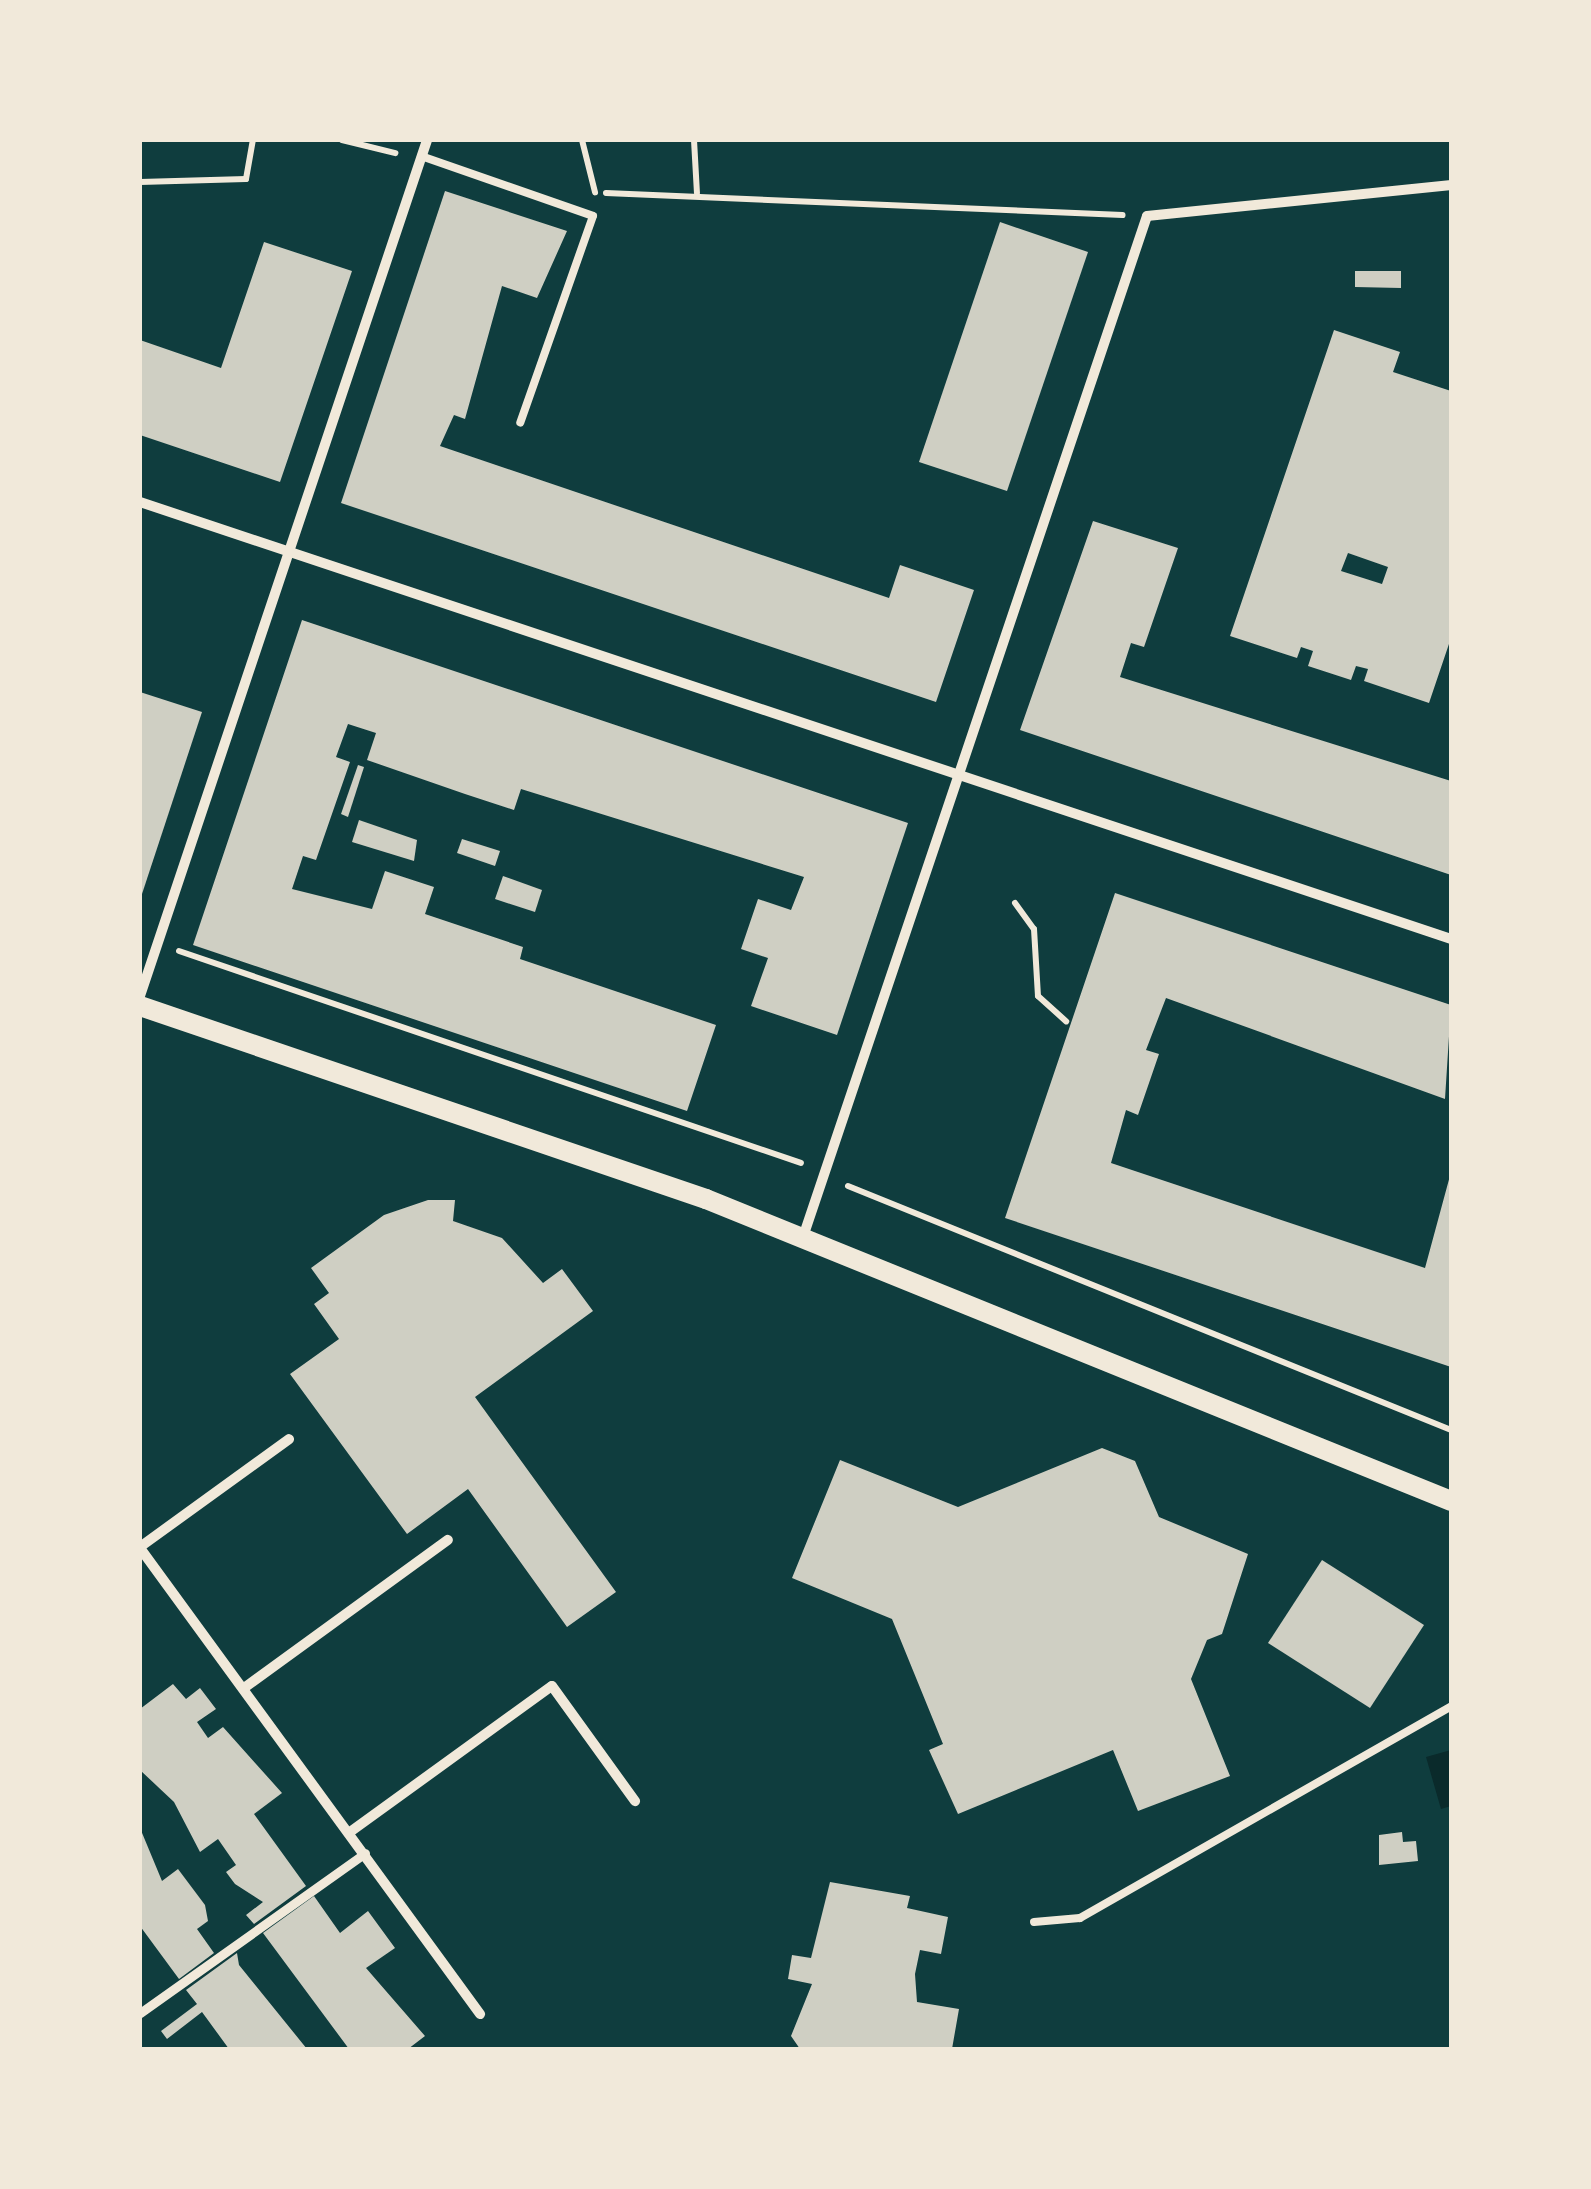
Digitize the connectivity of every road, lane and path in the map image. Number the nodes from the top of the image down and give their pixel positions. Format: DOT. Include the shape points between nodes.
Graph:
graph roads {
  1 [pos="253,140"];
  2 [pos="342,140"];
  3 [pos="427,140"];
  4 [pos="582,140"];
  5 [pos="694,140"];
  6 [pos="421,156"];
  7 [pos="140,182"];
  8 [pos="1451,185"];
  9 [pos="594,192"];
  10 [pos="697,193"];
  11 [pos="593,216"];
  12 [pos="1147,216"];
  13 [pos="520,423"];
  14 [pos="140,502"];
  15 [pos="291,552"];
  16 [pos="960,775"];
  17 [pos="1014,903"];
  18 [pos="1451,939"];
  19 [pos="184,952"];
  20 [pos="140,996"];
  21 [pos="140,1006"];
  22 [pos="1066,1020"];
  23 [pos="798,1161"];
  24 [pos="848,1186"];
  25 [pos="802,1238"];
  26 [pos="1451,1430"];
  27 [pos="289,1439"];
  28 [pos="1451,1500"];
  29 [pos="448,1540"];
  30 [pos="140,1548"];
  31 [pos="244,1688"];
  32 [pos="1451,1706"];
  33 [pos="635,1801"];
  34 [pos="350,1832"];
  35 [pos="365,1853"];
  36 [pos="1034,1922"];
  37 [pos="140,2013"];
  38 [pos="480,2014"];
  1 -- 7 [label="path" via="246,179"];
  2 -- 6 [label="path"];
  3 -- 6 [label="street"];
  4 -- 9 [label="path"];
  5 -- 10 [label="path"];
  6 -- 11 [label="lane"];
  6 -- 15 [label="street"];
  8 -- 12 [label="street"];
  9 -- 10 [label="path"];
  9 -- 11 [label="path"];
  10 -- 12 [label="path"];
  11 -- 13 [label="lane"];
  12 -- 16 [label="street"];
  14 -- 15 [label="street"];
  15 -- 16 [label="street"];
  15 -- 20 [label="street"];
  16 -- 18 [label="street"];
  16 -- 25 [label="street"];
  17 -- 22 [label="path" via="1032,919 1038,996"];
  19 -- 23 [label="path"];
  21 -- 25 [label="main road"];
  24 -- 26 [label="path"];
  25 -- 28 [label="main road"];
  27 -- 30 [label="street"];
  29 -- 31 [label="street"];
  30 -- 31 [label="street"];
  31 -- 34 [label="street"];
  32 -- 36 [label="lane" via="1080,1918"];
  33 -- 34 [label="street" via="552,1686"];
  34 -- 35 [label="street"];
  35 -- 37 [label="street"];
  35 -- 38 [label="street"];
}
